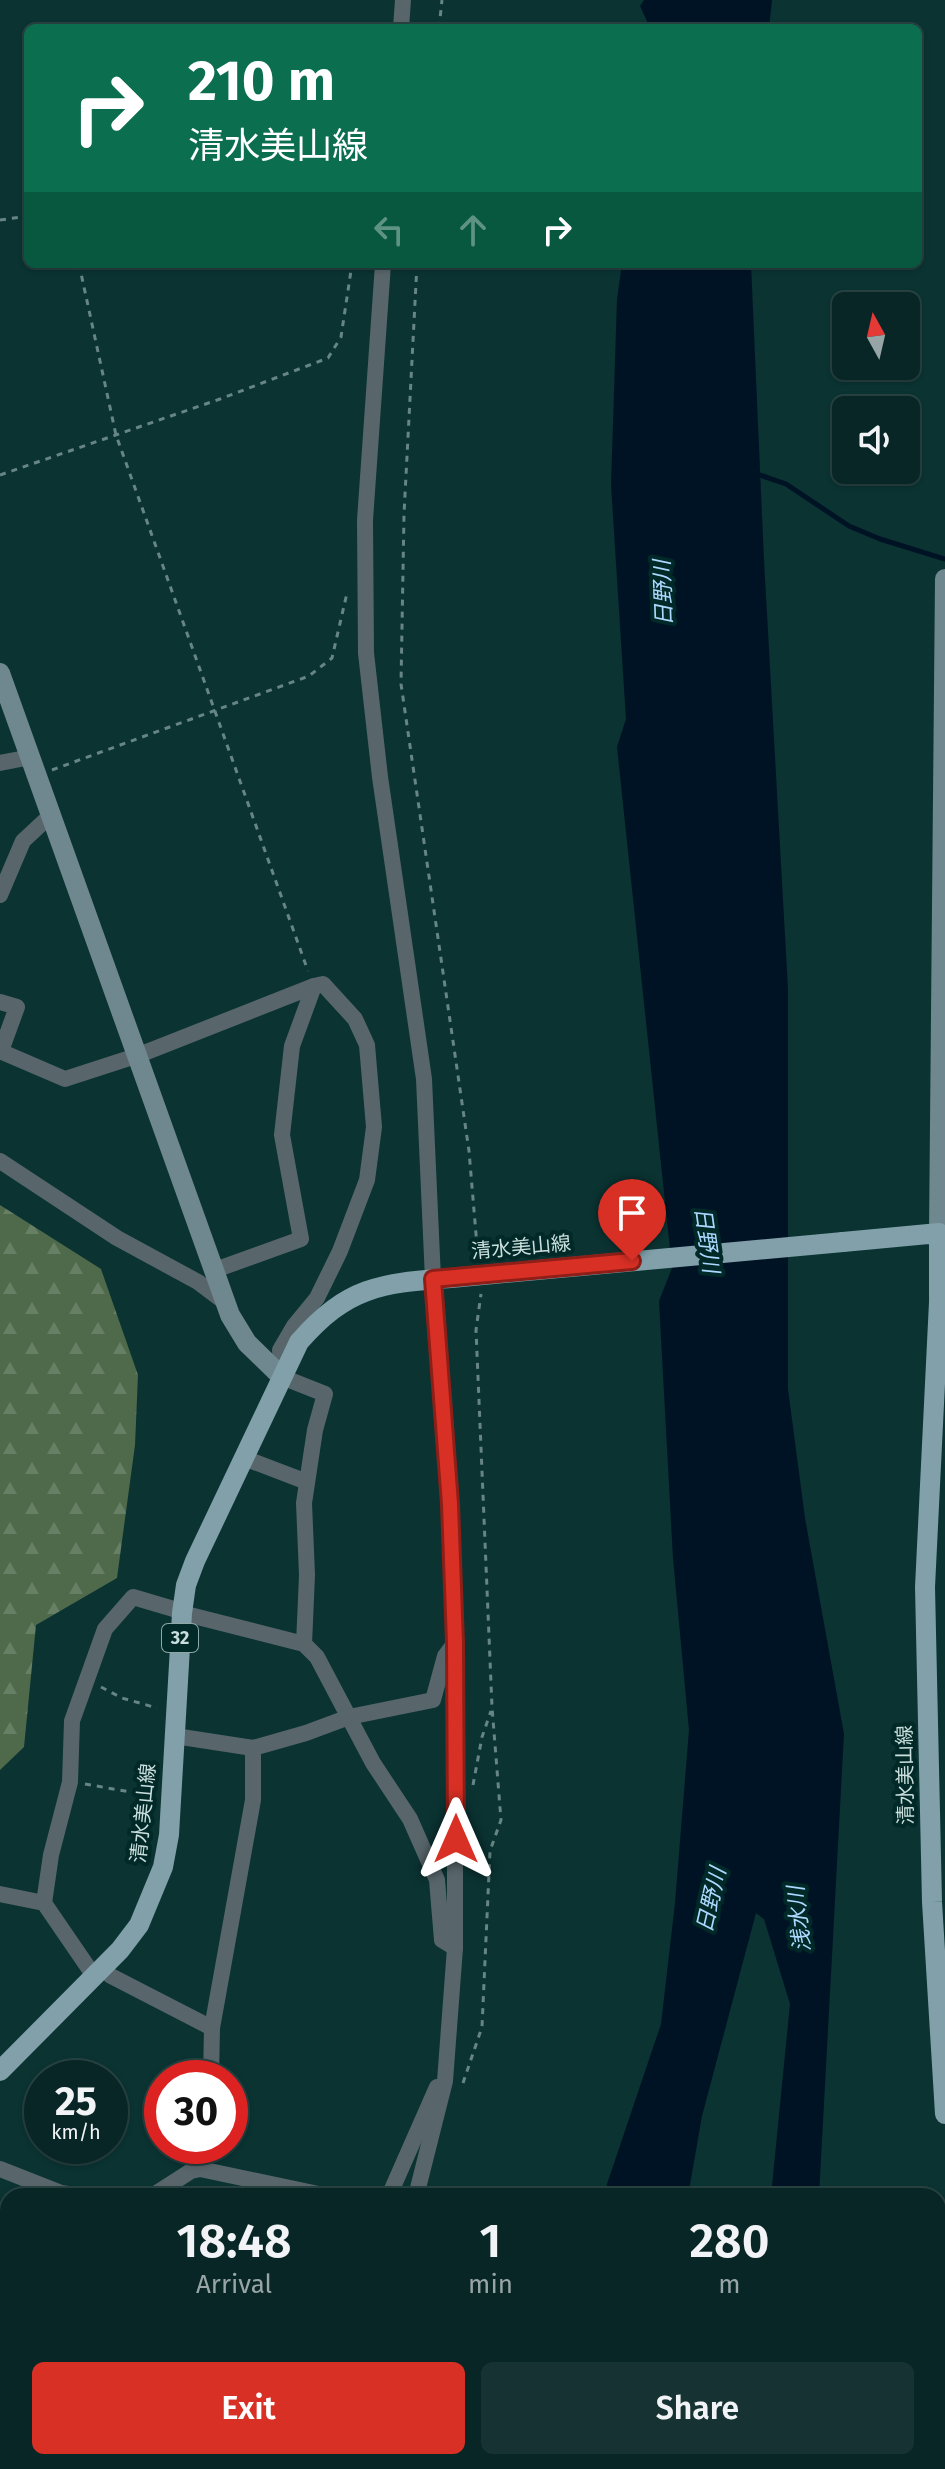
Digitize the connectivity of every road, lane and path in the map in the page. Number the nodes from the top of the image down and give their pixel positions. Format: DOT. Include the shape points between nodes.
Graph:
graph roads {
  1 [pos="403,0"];
  2 [pos="442,0"];
  3 [pos="401,24"];
  4 [pos="439,24"];
  5 [pos="24,217"];
  6 [pos="0,220"];
  7 [pos="80,268"];
  8 [pos="351,268"];
  9 [pos="383,268"];
  10 [pos="417,268"];
  11 [pos="116,435"];
  12 [pos="0,475"];
  13 [pos="945,579"];
  14 [pos="348,589"];
  15 [pos="0,673"];
  16 [pos="214,711"];
  17 [pos="0,763"];
  18 [pos="34,766"];
  19 [pos="52,814"];
  20 [pos="0,895"];
  21 [pos="943,956"];
  22 [pos="314,986"];
  23 [pos="0,1002"];
  24 [pos="0,1051"];
  25 [pos="139,1055"];
  26 [pos="0,1161"];
  27 [pos="939,1233"];
  28 [pos="215,1270"];
  29 [pos="479,1270"];
  30 [pos="442,1278"];
  31 [pos="481,1284"];
  32 [pos="226,1303"];
  33 [pos="282,1377"];
  34 [pos="244,1458"];
  35 [pos="307,1482"];
  36 [pos="179,1612"];
  37 [pos="455,1643"];
  38 [pos="304,1644"];
  39 [pos="87,1679"];
  40 [pos="492,1707"];
  41 [pos="168,1711"];
  42 [pos="349,1717"];
  43 [pos="175,1736"];
  44 [pos="253,1748"];
  45 [pos="70,1782"];
  46 [pos="160,1797"];
  47 [pos="471,1797"];
  48 [pos="0,1894"];
  49 [pos="44,1903"];
  50 [pos="455,1948"];
  51 [pos="98,1972"];
  52 [pos="212,2028"];
  53 [pos="211,2060"];
  54 [pos="0,2071"];
  55 [pos="445,2081"];
  56 [pos="459,2094"];
  57 [pos="945,2114"];
  58 [pos="201,2164"];
  59 [pos="0,2169"];
  60 [pos="200,2169"];
  61 [pos="46,2188"];
  62 [pos="164,2188"];
  63 [pos="290,2188"];
  64 [pos="392,2188"];
  65 [pos="418,2188"];
  1 -- 3 [label="street"];
  2 -- 4 [label="path"];
  5 -- 6 [label="path"];
  7 -- 11 [label="path"];
  8 -- 11 [label="path" via="341,337 328,358"];
  9 -- 30 [label="street" via="365,520 366,653 424,1079"];
  10 -- 29 [label="path" via="401,684 469,1151"];
  11 -- 12 [label="path"];
  11 -- 16 [label="path"];
  13 -- 21 [label="street"];
  14 -- 16 [label="path" via="332,658 309,676"];
  15 -- 18 [label="street"];
  16 -- 18 [label="path"];
  16 -- 22 [label="path"];
  17 -- 18 [label="street"];
  18 -- 19 [label="street"];
  19 -- 20 [label="street" via="23,841"];
  19 -- 25 [label="street"];
  21 -- 27 [label="street"];
  22 -- 25 [label="street"];
  22 -- 28 [label="street" via="292,1046 282,1135 301,1239"];
  22 -- 33 [label="street" via="323,984 355,1019 367,1045 374,1127 367,1180 317,1298 280,1350"];
  23 -- 24 [label="street" via="17,1007"];
  24 -- 25 [label="street" via="65,1079"];
  25 -- 28 [label="street"];
  26 -- 32 [label="street"];
  27 -- 30 [label="main road, 清水美山線 / 32, bridge"];
  27 -- 57 [label="main road, 清水美山線" via="925,1587 932,1902"];
  28 -- 32 [label="street"];
  30 -- 33 [label="main road, 清水美山線 / 32" via="383,1284 351,1296 321,1317 299,1342"];
  30 -- 37 [label="street"];
  31 -- 40 [label="path" via="476,1330"];
  32 -- 33 [label="street" via="247,1343"];
  33 -- 34 [label="main road, 清水美山線 / 32"];
  33 -- 35 [label="street" via="325,1394"];
  34 -- 35 [label="street"];
  34 -- 36 [label="main road, 清水美山線 / 32" via="195,1561"];
  35 -- 38 [label="street"];
  36 -- 38 [label="street"];
  36 -- 39 [label="street" via="133,1597 105,1629"];
  36 -- 43 [label="main road, 清水美山線 / 32"];
  37 -- 42 [label="street" via="445,1656 433,1700"];
  37 -- 50 [label="street"];
  38 -- 42 [label="street" via="317,1657"];
  39 -- 41 [label="path" via="122,1698"];
  39 -- 45 [label="street" via="72,1721"];
  40 -- 47 [label="path"];
  40 -- 56 [label="path" via="501,1820 490,1851 482,2027"];
  42 -- 44 [label="street"];
  42 -- 50 [label="street" via="410,1819 437,1880 442,1940"];
  43 -- 44 [label="street"];
  43 -- 51 [label="main road, 清水美山線 / 32" via="163,1867 139,1925"];
  44 -- 52 [label="street" via="253,1800"];
  45 -- 46 [label="path"];
  45 -- 49 [label="street"];
  48 -- 49 [label="street"];
  49 -- 51 [label="street"];
  50 -- 55 [label="street"];
  51 -- 52 [label="street"];
  51 -- 54 [label="main road, 清水美山線 / 32"];
  52 -- 53 [label="street"];
  55 -- 64 [label="street" via="435,2089"];
  55 -- 65 [label="street"];
  58 -- 60 [label="street"];
  59 -- 61 [label="street"];
  60 -- 62 [label="street"];
  60 -- 63 [label="street"];
}
